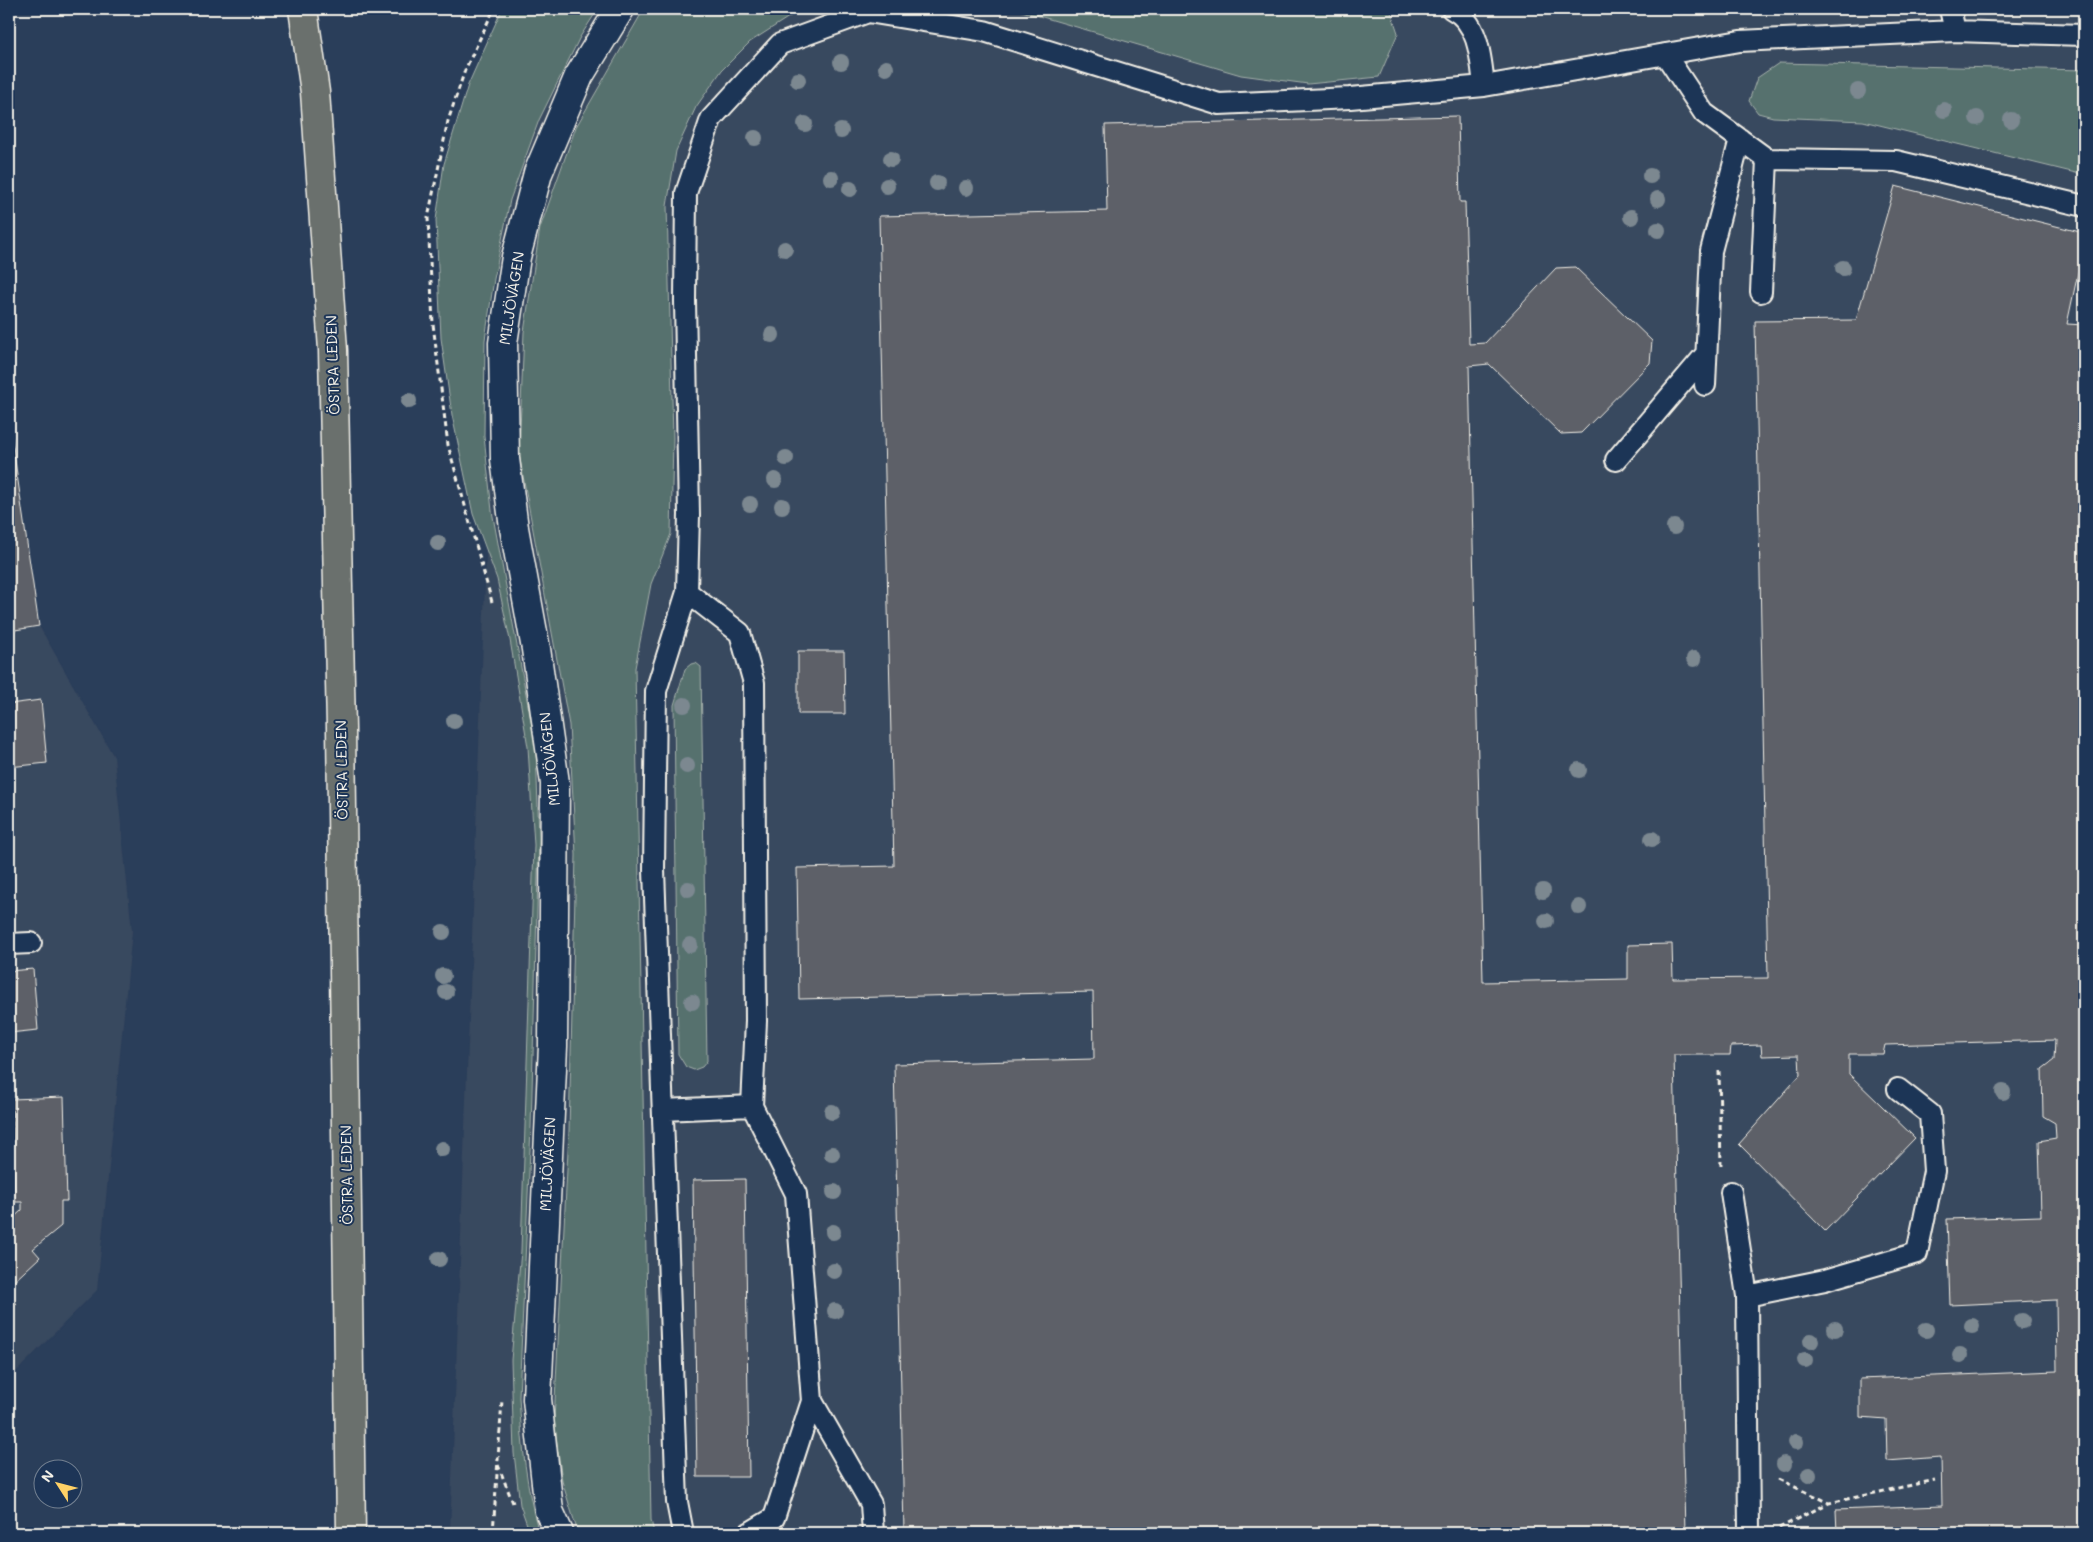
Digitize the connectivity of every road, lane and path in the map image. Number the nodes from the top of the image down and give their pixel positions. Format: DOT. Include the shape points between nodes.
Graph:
graph roads {
  1 [pos="303,9"];
  2 [pos="494,9"];
  3 [pos="620,9"];
  4 [pos="1452,9"];
  5 [pos="1950,9"];
  6 [pos="1958,9"];
  7 [pos="942,16"];
  8 [pos="1955,31"];
  9 [pos="2084,35"];
  10 [pos="1665,54"];
  11 [pos="1484,86"];
  12 [pos="1740,139"];
  13 [pos="1767,159"];
  14 [pos="2084,206"];
  15 [pos="1761,292"];
  16 [pos="1706,354"];
  17 [pos="1705,385"];
  18 [pos="1616,460"];
  19 [pos="687,592"];
  20 [pos="494,611"];
  21 [pos="31,943"];
  22 [pos="9,944"];
  23 [pos="1718,1071"];
  24 [pos="1898,1089"];
  25 [pos="752,1106"];
  26 [pos="663,1110"];
  27 [pos="1731,1192"];
  28 [pos="1746,1296"];
  29 [pos="503,1396"];
  30 [pos="812,1401"];
  31 [pos="497,1464"];
  32 [pos="1748,1466"];
  33 [pos="1935,1480"];
  34 [pos="1829,1503"];
  35 [pos="515,1508"];
  36 [pos="1778,1529"];
  37 [pos="351,1533"];
  38 [pos="493,1533"];
  39 [pos="558,1533"];
  40 [pos="683,1533"];
  41 [pos="748,1533"];
  42 [pos="873,1533"];
  43 [pos="1750,1533"];
  1 -- 37 [label="highway, ÖSTRA LEDEN" via="315,92 333,350"];
  2 -- 20 [label="path" via="465,70 448,121 428,218 433,324 448,445"];
  3 -- 39 [label="street, MILJÖVÄGEN" via="579,76 538,173 516,257 503,343 505,459 555,783 553,1046 536,1399 549,1511"];
  4 -- 11 [label="lane" via="1460,13 1474,32"];
  5 -- 8 [label="lane"];
  6 -- 8 [label="lane"];
  7 -- 11 [label="lane" via="1219,104 1350,98"];
  7 -- 19 [label="lane" via="868,12 780,44 711,119 686,193"];
  8 -- 9 [label="lane"];
  8 -- 10 [label="lane" via="1740,41"];
  10 -- 11 [label="lane"];
  10 -- 12 [label="lane" via="1704,113"];
  12 -- 13 [label="lane"];
  12 -- 16 [label="lane" via="1711,251"];
  13 -- 14 [label="lane" via="1896,161"];
  13 -- 15 [label="lane"];
  16 -- 17 [label="lane"];
  16 -- 18 [label="lane"];
  19 -- 25 [label="lane" via="740,633 754,683 756,1021"];
  19 -- 26 [label="lane" via="656,692 654,870"];
  21 -- 22 [label="lane"];
  23 -- 27 [label="path" via="1720,1164"];
  24 -- 28 [label="lane" via="1930,1114 1934,1171 1917,1254 1825,1280"];
  25 -- 26 [label="lane"];
  25 -- 30 [label="lane" via="796,1194"];
  26 -- 40 [label="lane" via="677,1502"];
  27 -- 28 [label="lane"];
  28 -- 32 [label="lane"];
  29 -- 31 [label="path"];
  30 -- 41 [label="lane" via="774,1518"];
  30 -- 42 [label="lane" via="871,1504"];
  31 -- 35 [label="path"];
  31 -- 38 [label="path"];
  32 -- 34 [label="path"];
  32 -- 43 [label="lane"];
  33 -- 34 [label="path"];
  34 -- 36 [label="path"];
}
